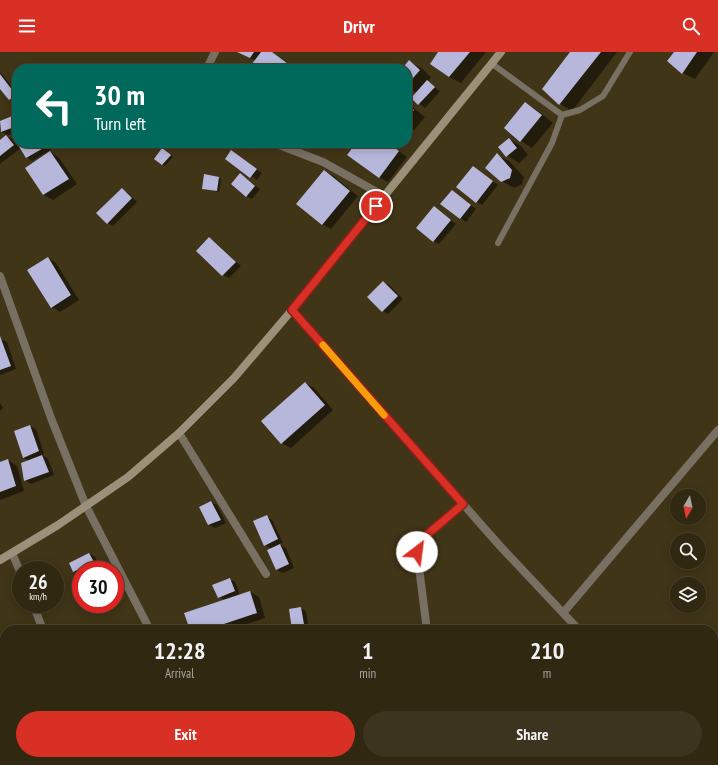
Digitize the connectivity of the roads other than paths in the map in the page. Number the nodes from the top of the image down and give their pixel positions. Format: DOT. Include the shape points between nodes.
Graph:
graph roads {
  1 [pos="216,52"];
  2 [pos="500,52"];
  3 [pos="630,52"];
  4 [pos="209,64"];
  5 [pos="491,64"];
  6 [pos="562,115"];
  7 [pos="287,148"];
  8 [pos="384,196"];
  9 [pos="498,243"];
  10 [pos="0,276"];
  11 [pos="292,310"];
  12 [pos="718,430"];
  13 [pos="178,433"];
  14 [pos="463,504"];
  15 [pos="86,506"];
  16 [pos="12,553"];
  17 [pos="0,560"];
  18 [pos="15,561"];
  19 [pos="266,574"];
  20 [pos="37,613"];
  21 [pos="563,613"];
  22 [pos="41,625"];
  23 [pos="147,625"];
  24 [pos="426,625"];
  25 [pos="574,625"];
  1 -- 4 [label="street"];
  2 -- 5 [label="main road"];
  3 -- 6 [label="lane" via="603,96 580,110"];
  5 -- 6 [label="lane"];
  5 -- 8 [label="main road"];
  6 -- 9 [label="lane" via="552,143"];
  7 -- 8 [label="street" via="323,162"];
  8 -- 11 [label="main road"];
  10 -- 15 [label="street"];
  11 -- 13 [label="main road" via="234,378"];
  11 -- 14 [label="street"];
  12 -- 21 [label="street"];
  13 -- 15 [label="main road" via="128,477"];
  13 -- 19 [label="street"];
  14 -- 21 [label="street"];
  14 -- 24 [label="street" via="422,539 417,552"];
  15 -- 16 [label="main road"];
  15 -- 23 [label="street"];
  16 -- 17 [label="main road"];
  16 -- 18 [label="street"];
  20 -- 22 [label="street"];
  21 -- 25 [label="street"];
}
